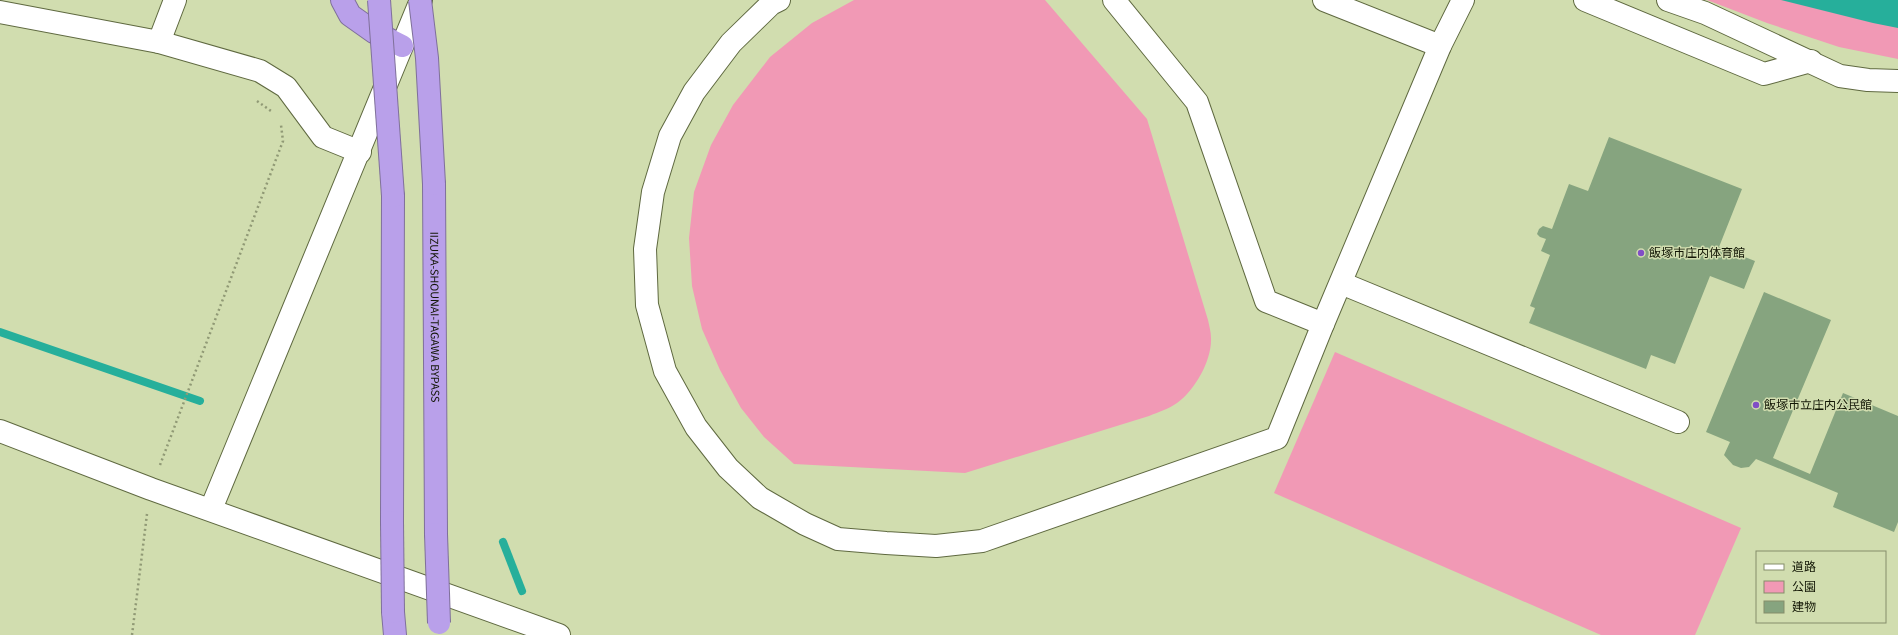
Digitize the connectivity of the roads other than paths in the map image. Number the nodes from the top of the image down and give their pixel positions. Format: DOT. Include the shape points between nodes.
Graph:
graph roads {
  1 [pos="175,0"];
  2 [pos="342,0"];
  3 [pos="379,0"];
  4 [pos="421,0"];
  5 [pos="779,0"];
  6 [pos="1114,0"];
  7 [pos="1324,0"];
  8 [pos="1463,0"];
  9 [pos="1585,0"];
  10 [pos="1668,0"];
  11 [pos="0,12"];
  12 [pos="159,42"];
  13 [pos="402,46"];
  14 [pos="1440,46"];
  15 [pos="1811,61"];
  16 [pos="1898,81"];
  17 [pos="360,152"];
  18 [pos="1341,283"];
  19 [pos="1323,324"];
  20 [pos="1678,422"];
  21 [pos="0,431"];
  22 [pos="211,509"];
  23 [pos="394,628"];
  24 [pos="439,629"];
  25 [pos="559,635"];
  1 -- 12 [label="street"];
  2 -- 13 [label="highway" via="350,15 374,32"];
  3 -- 23 [label="highway, bridge" via="393,196"];
  4 -- 13 [label="street"];
  4 -- 24 [label="highway, IIZUKA-SHOUNAI-TAGAWA BYPASS, bridge" via="434,184"];
  5 -- 19 [label="street" via="771,4 731,43 694,92 670,136 653,192 645,249 647,305 665,371 696,427 728,468 760,498 805,524 838,539 936,546 982,541 1277,438"];
  6 -- 19 [label="street" via="1197,102 1266,301"];
  7 -- 14 [label="street"];
  8 -- 14 [label="street"];
  9 -- 15 [label="street" via="1764,74"];
  10 -- 15 [label="street" via="1705,13"];
  11 -- 12 [label="street"];
  12 -- 17 [label="street" via="260,72 286,87 323,137"];
  13 -- 17 [label="street"];
  14 -- 18 [label="street"];
  15 -- 16 [label="street" via="1840,76"];
  17 -- 22 [label="street"];
  18 -- 19 [label="street"];
  18 -- 20 [label="street"];
  21 -- 22 [label="street" via="151,489"];
  22 -- 25 [label="street"];
}
